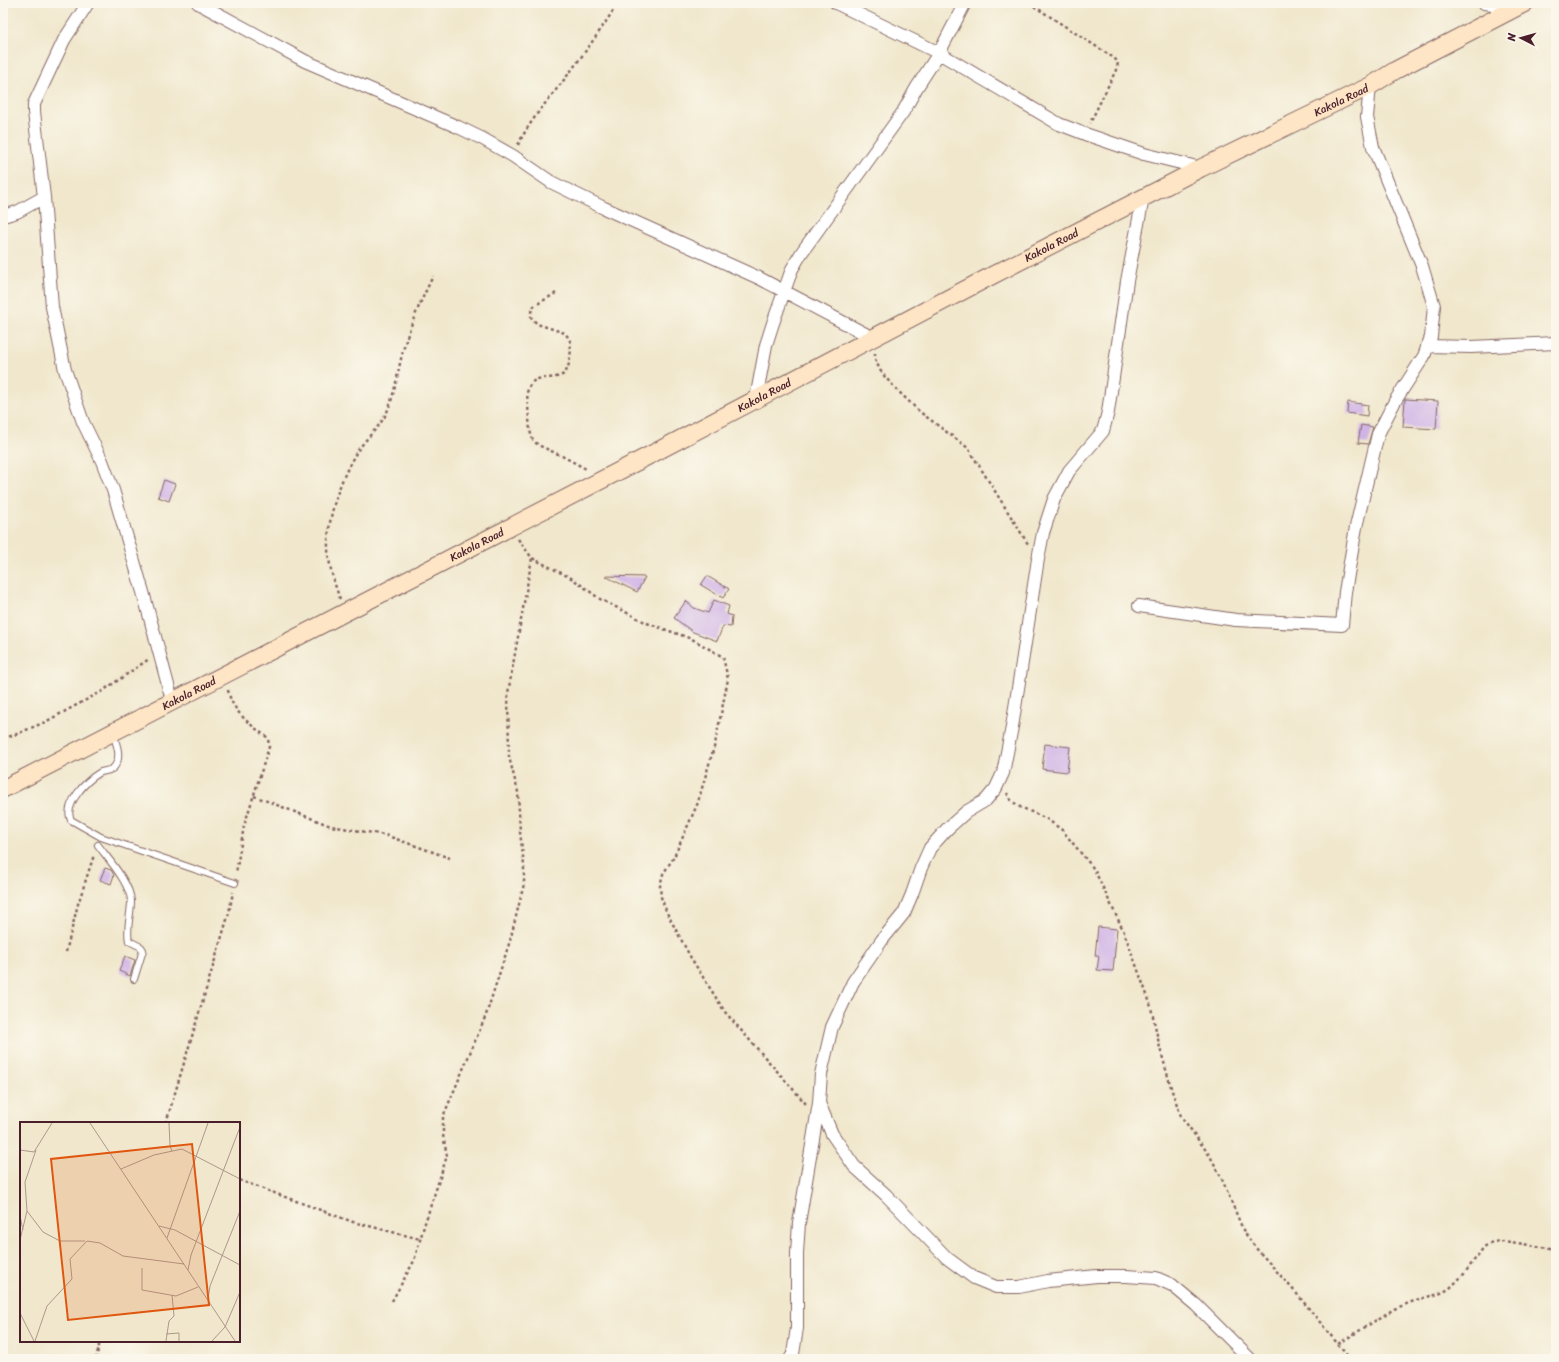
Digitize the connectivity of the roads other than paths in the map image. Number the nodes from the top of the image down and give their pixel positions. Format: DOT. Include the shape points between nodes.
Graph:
graph roads {
  1 [pos="88,3"];
  2 [pos="198,3"];
  3 [pos="836,3"];
  4 [pos="965,3"];
  5 [pos="1484,3"];
  6 [pos="1522,5"];
  7 [pos="939,53"];
  8 [pos="1370,86"];
  9 [pos="1201,168"];
  10 [pos="44,197"];
  11 [pos="1144,198"];
  12 [pos="3,216"];
  13 [pos="785,290"];
  14 [pos="874,337"];
  15 [pos="1556,343"];
  16 [pos="1427,346"];
  17 [pos="756,399"];
  18 [pos="1139,606"];
  19 [pos="172,700"];
  20 [pos="112,732"];
  21 [pos="3,789"];
  22 [pos="98,845"];
  23 [pos="235,883"];
  24 [pos="134,979"];
  25 [pos="817,1109"];
  26 [pos="790,1359"];
  27 [pos="1250,1359"];
  1 -- 10 [label="street" via="64,40 34,104"];
  2 -- 13 [label="street" via="305,60 483,139 551,182 604,208"];
  3 -- 7 [label="street"];
  4 -- 7 [label="street"];
  5 -- 6 [label="street"];
  6 -- 8 [label="main road, Kakola Road"];
  7 -- 9 [label="street" via="1059,124 1144,154"];
  7 -- 13 [label="street" via="892,129 802,252 792,269"];
  8 -- 9 [label="main road, Kakola Road"];
  8 -- 16 [label="street" via="1367,117 1373,147 1422,266 1434,306 1431,337"];
  9 -- 11 [label="main road, Kakola Road"];
  10 -- 12 [label="street" via="17,212"];
  10 -- 19 [label="street" via="52,307 65,370 83,422 113,490"];
  11 -- 14 [label="main road, Kakola Road"];
  11 -- 25 [label="street" via="1127,281 1108,412 1102,431 1069,471 1054,499 1043,533 1003,773 996,788 986,800 961,816 930,848 904,913 853,982 832,1027 821,1074"];
  13 -- 14 [label="street"];
  13 -- 17 [label="street" via="766,345"];
  14 -- 17 [label="main road, Kakola Road"];
  15 -- 16 [label="street" via="1471,347"];
  16 -- 18 [label="street" via="1424,356 1395,401 1378,434 1356,527 1342,625 1236,620"];
  17 -- 19 [label="main road, Kakola Road"];
  19 -- 20 [label="main road, Kakola Road"];
  20 -- 21 [label="main road, Kakola Road"];
  20 -- 23 [label="lane" via="118,754 116,765 110,770 100,772 82,788 69,809 68,816 71,820 101,838"];
  22 -- 24 [label="lane" via="129,891 129,941 143,950"];
  25 -- 26 [label="street" via="800,1223 797,1253 797,1328"];
  25 -- 27 [label="street" via="854,1166 947,1258 974,1278 996,1287 1019,1287 1097,1276 1156,1278 1172,1285 1196,1305"];
}
